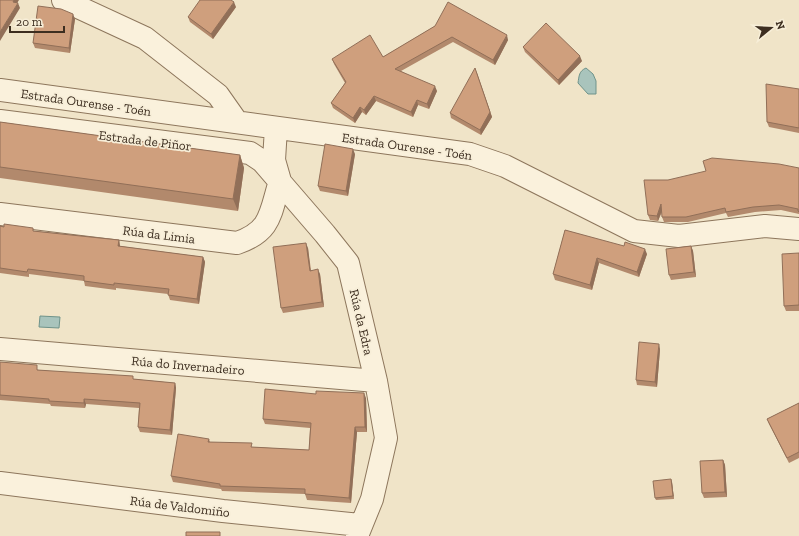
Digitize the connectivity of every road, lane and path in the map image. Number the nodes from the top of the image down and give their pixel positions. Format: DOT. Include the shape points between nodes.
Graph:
graph roads {
  1 [pos="63,0"];
  2 [pos="0,90"];
  3 [pos="0,121"];
  4 [pos="237,122"];
  5 [pos="276,128"];
  6 [pos="280,181"];
  7 [pos="0,214"];
  8 [pos="799,229"];
  9 [pos="0,349"];
  10 [pos="376,380"];
  11 [pos="0,483"];
  12 [pos="359,530"];
  1 -- 4 [label="street" via="145,38 218,95"];
  2 -- 4 [label="street, Estrada Ourense - Toén"];
  3 -- 6 [label="street, Estrada de Piñor" via="250,153 262,161"];
  4 -- 5 [label="street, Estrada Ourense - Toén"];
  5 -- 6 [label="street, Rúa da Edra" via="274,160"];
  5 -- 8 [label="street, Estrada Ourense - Toén" via="470,154 505,166 634,232 679,236 766,226"];
  6 -- 7 [label="street, Rúa da Limia" via="265,227 252,238 237,243"];
  6 -- 10 [label="street, Rúa da Edra" via="348,263"];
  9 -- 10 [label="street, Rúa do Invernadeiro"];
  10 -- 12 [label="street, Rúa da Edra" via="386,438 372,499"];
  11 -- 12 [label="street, Rúa de Valdomiño"];
}
